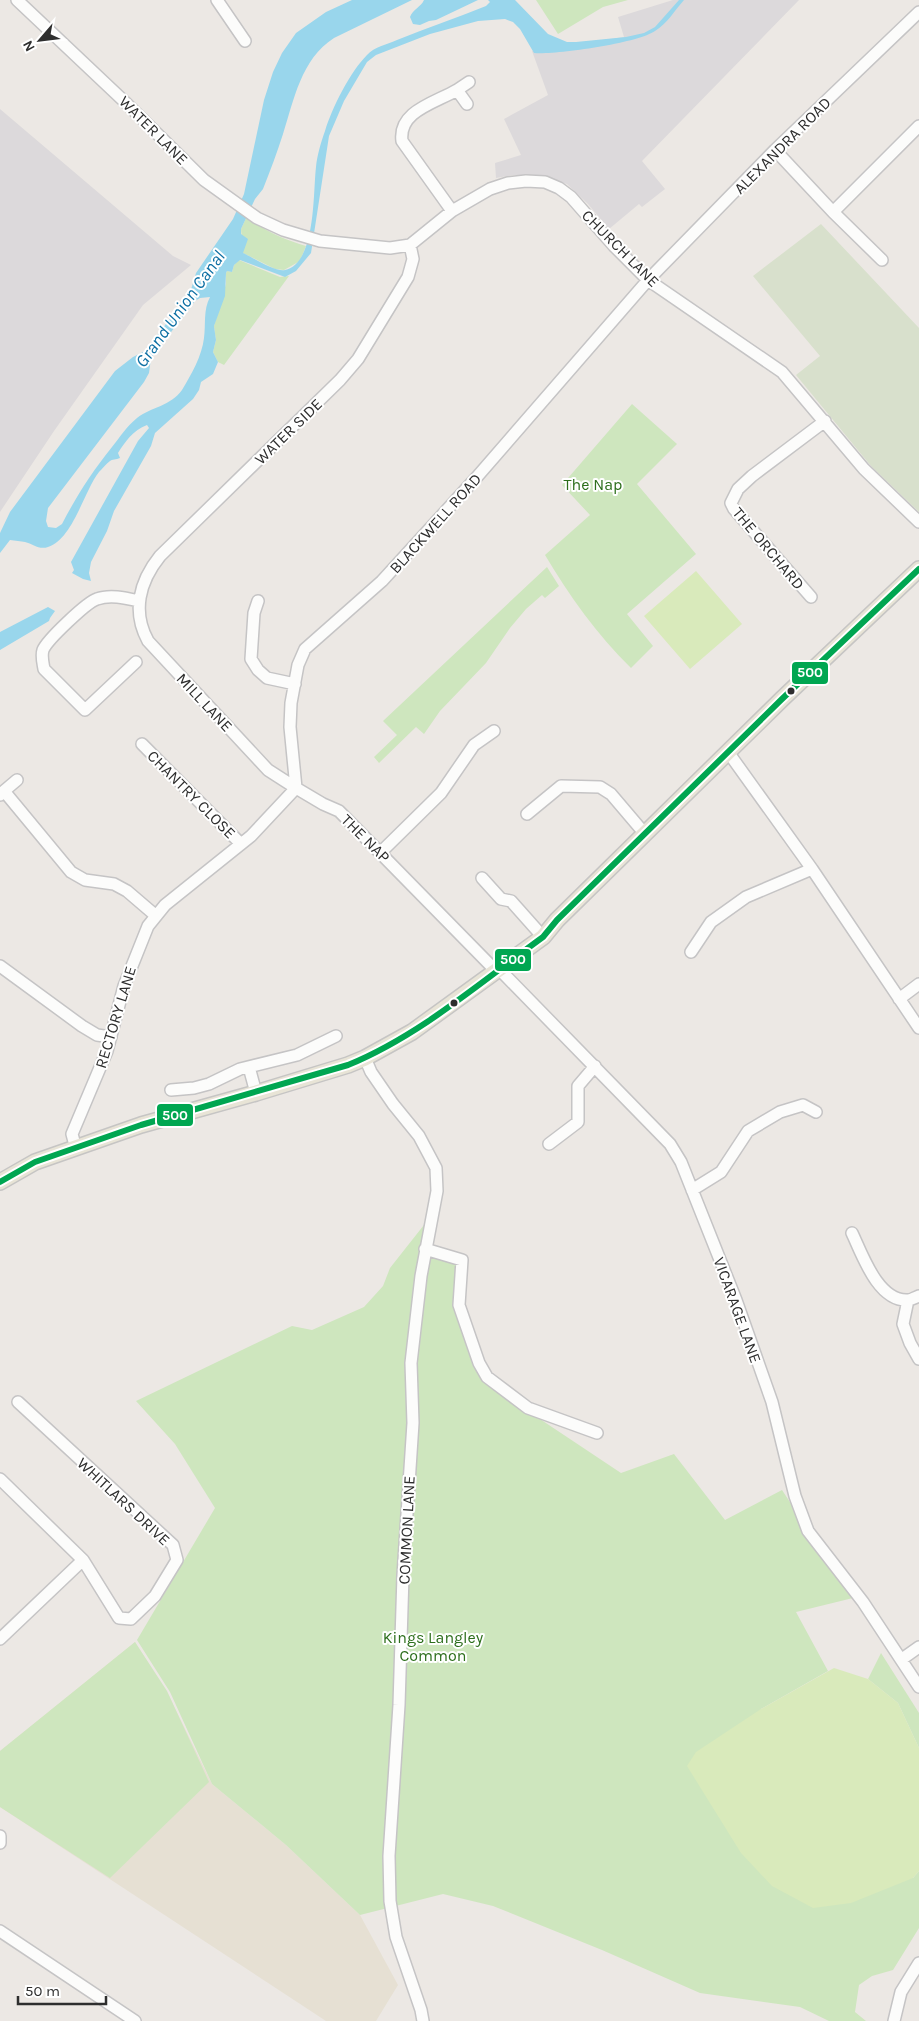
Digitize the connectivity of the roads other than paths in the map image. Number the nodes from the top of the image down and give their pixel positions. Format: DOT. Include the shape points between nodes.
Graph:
graph roads {
  1 [pos="17,0"];
  2 [pos="217,0"];
  3 [pos="919,12"];
  4 [pos="245,41"];
  5 [pos="469,82"];
  6 [pos="457,90"];
  7 [pos="467,104"];
  8 [pos="919,126"];
  9 [pos="775,150"];
  10 [pos="452,211"];
  11 [pos="833,212"];
  12 [pos="410,245"];
  13 [pos="882,260"];
  14 [pos="648,280"];
  15 [pos="825,421"];
  16 [pos="919,522"];
  17 [pos="919,570"];
  18 [pos="811,597"];
  19 [pos="139,601"];
  20 [pos="258,601"];
  21 [pos="136,662"];
  22 [pos="295,684"];
  23 [pos="494,731"];
  24 [pos="142,744"];
  25 [pos="728,752"];
  26 [pos="17,780"];
  27 [pos="296,788"];
  28 [pos="2,793"];
  29 [pos="526,814"];
  30 [pos="646,834"];
  31 [pos="241,844"];
  32 [pos="380,853"];
  33 [pos="812,869"];
  34 [pos="482,878"];
  35 [pos="156,915"];
  36 [pos="543,937"];
  37 [pos="692,952"];
  38 [pos="0,966"];
  39 [pos="498,970"];
  40 [pos="919,984"];
  41 [pos="899,1000"];
  42 [pos="919,1028"];
  43 [pos="336,1036"];
  44 [pos="111,1038"];
  45 [pos="365,1058"];
  46 [pos="595,1066"];
  47 [pos="249,1067"];
  48 [pos="171,1090"];
  49 [pos="256,1093"];
  50 [pos="816,1112"];
  51 [pos="549,1144"];
  52 [pos="76,1149"];
  53 [pos="0,1182"];
  54 [pos="692,1190"];
  55 [pos="852,1233"];
  56 [pos="426,1249"];
  57 [pos="914,1298"];
  58 [pos="919,1359"];
  59 [pos="18,1402"];
  60 [pos="597,1433"];
  61 [pos="0,1479"];
  62 [pos="83,1560"];
  63 [pos="0,1640"];
  64 [pos="919,1647"];
  65 [pos="902,1659"];
  66 [pos="919,1687"];
  67 [pos="0,1836"];
  68 [pos="0,1843"];
  69 [pos="0,1931"];
  70 [pos="919,1963"];
  71 [pos="135,2021"];
  72 [pos="422,2021"];
  73 [pos="894,2021"];
  1 -- 12 [label="street, WATER LANE" via="204,180 256,218 283,230 320,240 390,248"];
  2 -- 4 [label="street"];
  3 -- 9 [label="street, ALEXANDRA ROAD"];
  5 -- 6 [label="street"];
  6 -- 7 [label="street"];
  6 -- 10 [label="street" via="409,115 401,132 402,141"];
  8 -- 11 [label="street"];
  9 -- 11 [label="street"];
  9 -- 14 [label="street, ALEXANDRA ROAD"];
  10 -- 12 [label="street, CHURCH LANE"];
  10 -- 14 [label="street, CHURCH LANE" via="490,189 508,183 544,182 560,188 571,197"];
  11 -- 13 [label="street"];
  12 -- 19 [label="street, WATER SIDE" via="413,259 408,277 358,358 340,380 160,556 142,584"];
  14 -- 15 [label="street, CHURCH LANE" via="782,372"];
  14 -- 22 [label="street, BLACKWELL ROAD" via="382,581 306,649 298,665"];
  15 -- 16 [label="street, CHURCH LANE" via="864,469"];
  15 -- 18 [label="street, THE ORCHARD" via="752,476 738,489 732,503"];
  17 -- 25 [label="main road"];
  19 -- 21 [label="street" via="115,596 97,598 48,642 42,660 44,669 82,712"];
  19 -- 27 [label="street, MILL LANE" via="142,629 148,641 268,770"];
  20 -- 22 [label="street" via="254,613 251,659 267,678"];
  22 -- 27 [label="street, BLACKWELL ROAD" via="290,727"];
  23 -- 32 [label="street" via="474,745 441,793"];
  24 -- 31 [label="street, CHANTRY CLOSE"];
  25 -- 30 [label="main road"];
  25 -- 33 [label="street"];
  26 -- 28 [label="street"];
  27 -- 31 [label="street"];
  27 -- 32 [label="street, THE NAP" via="339,811"];
  28 -- 35 [label="street" via="71,872 86,880 121,887"];
  29 -- 30 [label="street" via="561,786 600,787 611,794"];
  30 -- 36 [label="main road"];
  31 -- 35 [label="street"];
  32 -- 39 [label="street, THE NAP"];
  33 -- 37 [label="street" via="746,897 710,922"];
  33 -- 41 [label="street"];
  34 -- 36 [label="street" via="501,898 511,901"];
  35 -- 44 [label="street, RECTORY LANE" via="137,950"];
  36 -- 39 [label="main road"];
  38 -- 44 [label="street" via="82,1026 97,1035"];
  39 -- 45 [label="main road" via="412,1032"];
  39 -- 46 [label="street, VICARAGE LANE"];
  40 -- 41 [label="street"];
  41 -- 42 [label="street"];
  43 -- 47 [label="street" via="297,1055"];
  44 -- 52 [label="street, RECTORY LANE" via="72,1134"];
  45 -- 49 [label="main road"];
  45 -- 56 [label="street, COMMON LANE" via="371,1072 423,1143 436,1168 437,1191"];
  46 -- 51 [label="street" via="578,1086 578,1122"];
  46 -- 54 [label="street, VICARAGE LANE" via="670,1144"];
  47 -- 48 [label="street" via="208,1084"];
  47 -- 49 [label="street"];
  49 -- 52 [label="main road" via="141,1125"];
  50 -- 54 [label="street" via="804,1105 780,1112 748,1131 722,1172"];
  52 -- 53 [label="main road" via="35,1162"];
  54 -- 65 [label="street, VICARAGE LANE" via="772,1402 808,1530"];
  55 -- 57 [label="street" via="874,1279 890,1296"];
  56 -- 60 [label="street" via="462,1260 459,1305 487,1377 528,1408"];
  56 -- 72 [label="street, COMMON LANE" via="411,1363 412,1423 403,1575 400,1705 389,1856 390,1901 396,1937"];
  57 -- 58 [label="street" via="903,1324"];
  59 -- 62 [label="street, WHITLARS DRIVE" via="173,1544 177,1560 155,1596 131,1619 119,1618"];
  61 -- 62 [label="street"];
  62 -- 63 [label="street"];
  64 -- 65 [label="street"];
  65 -- 66 [label="street, VICARAGE LANE"];
  67 -- 68 [label="street"];
  69 -- 71 [label="street"];
  70 -- 73 [label="street" via="901,1992"];
}
